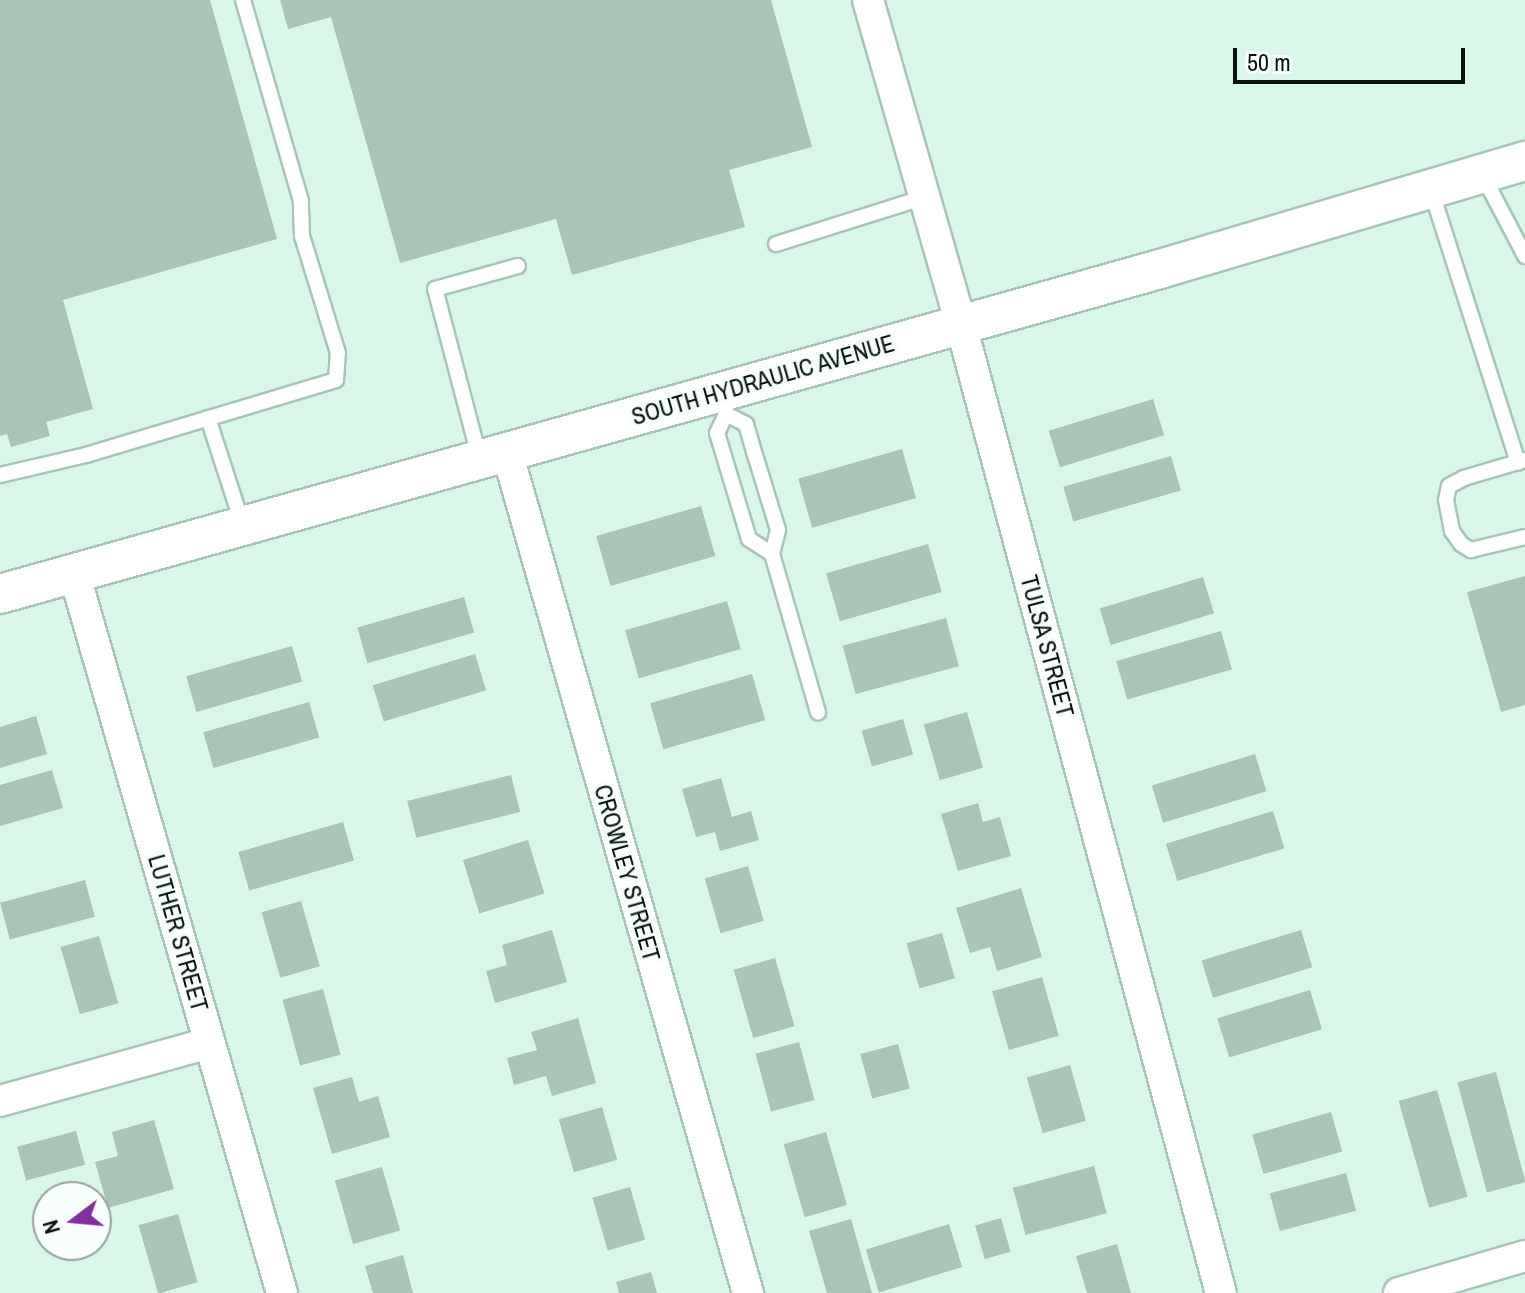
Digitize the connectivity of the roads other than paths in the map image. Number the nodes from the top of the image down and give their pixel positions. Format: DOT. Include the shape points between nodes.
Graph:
graph roads {
  1 [pos="243,0"];
  2 [pos="868,0"];
  3 [pos="1525,161"];
  4 [pos="1482,174"];
  5 [pos="1431,189"];
  6 [pos="925,197"];
  7 [pos="776,244"];
  8 [pos="1525,256"];
  9 [pos="518,266"];
  10 [pos="961,325"];
  11 [pos="723,403"];
  12 [pos="208,418"];
  13 [pos="493,456"];
  14 [pos="1521,461"];
  15 [pos="0,475"];
  16 [pos="244,526"];
  17 [pos="1525,537"];
  18 [pos="772,554"];
  19 [pos="74,573"];
  20 [pos="0,594"];
  21 [pos="818,712"];
  22 [pos="209,1043"];
  23 [pos="0,1101"];
  24 [pos="1525,1256"];
  25 [pos="282,1293"];
  26 [pos="748,1293"];
  27 [pos="1221,1293"];
  28 [pos="1399,1293"];
  1 -- 12 [label="lane" via="301,201 302,236 338,353 336,380"];
  2 -- 6 [label="street, TULSA STREET"];
  3 -- 4 [label="street, SOUTH HYDRAULIC AVENUE"];
  4 -- 5 [label="street, SOUTH HYDRAULIC AVENUE"];
  4 -- 8 [label="lane"];
  5 -- 10 [label="street, SOUTH HYDRAULIC AVENUE"];
  5 -- 14 [label="lane"];
  6 -- 7 [label="lane"];
  6 -- 10 [label="street, TULSA STREET"];
  9 -- 13 [label="lane" via="435,289"];
  10 -- 11 [label="street, SOUTH HYDRAULIC AVENUE"];
  10 -- 27 [label="street, TULSA STREET"];
  11 -- 13 [label="street, SOUTH HYDRAULIC AVENUE"];
  11 -- 18 [label="lane" via="746,424 778,530"];
  11 -- 18 [label="lane" via="717,433 749,539"];
  12 -- 15 [label="lane"];
  12 -- 16 [label="lane"];
  13 -- 16 [label="street, SOUTH HYDRAULIC AVENUE"];
  13 -- 26 [label="street, CROWLEY STREET"];
  14 -- 17 [label="lane" via="1464,478 1449,486 1446,500 1452,531 1471,550"];
  16 -- 19 [label="street, SOUTH HYDRAULIC AVENUE"];
  18 -- 21 [label="lane"];
  19 -- 20 [label="street, SOUTH HYDRAULIC AVENUE"];
  19 -- 22 [label="street, LUTHER STREET"];
  22 -- 23 [label="street"];
  22 -- 25 [label="street, LUTHER STREET"];
  24 -- 28 [label="street"];
}
